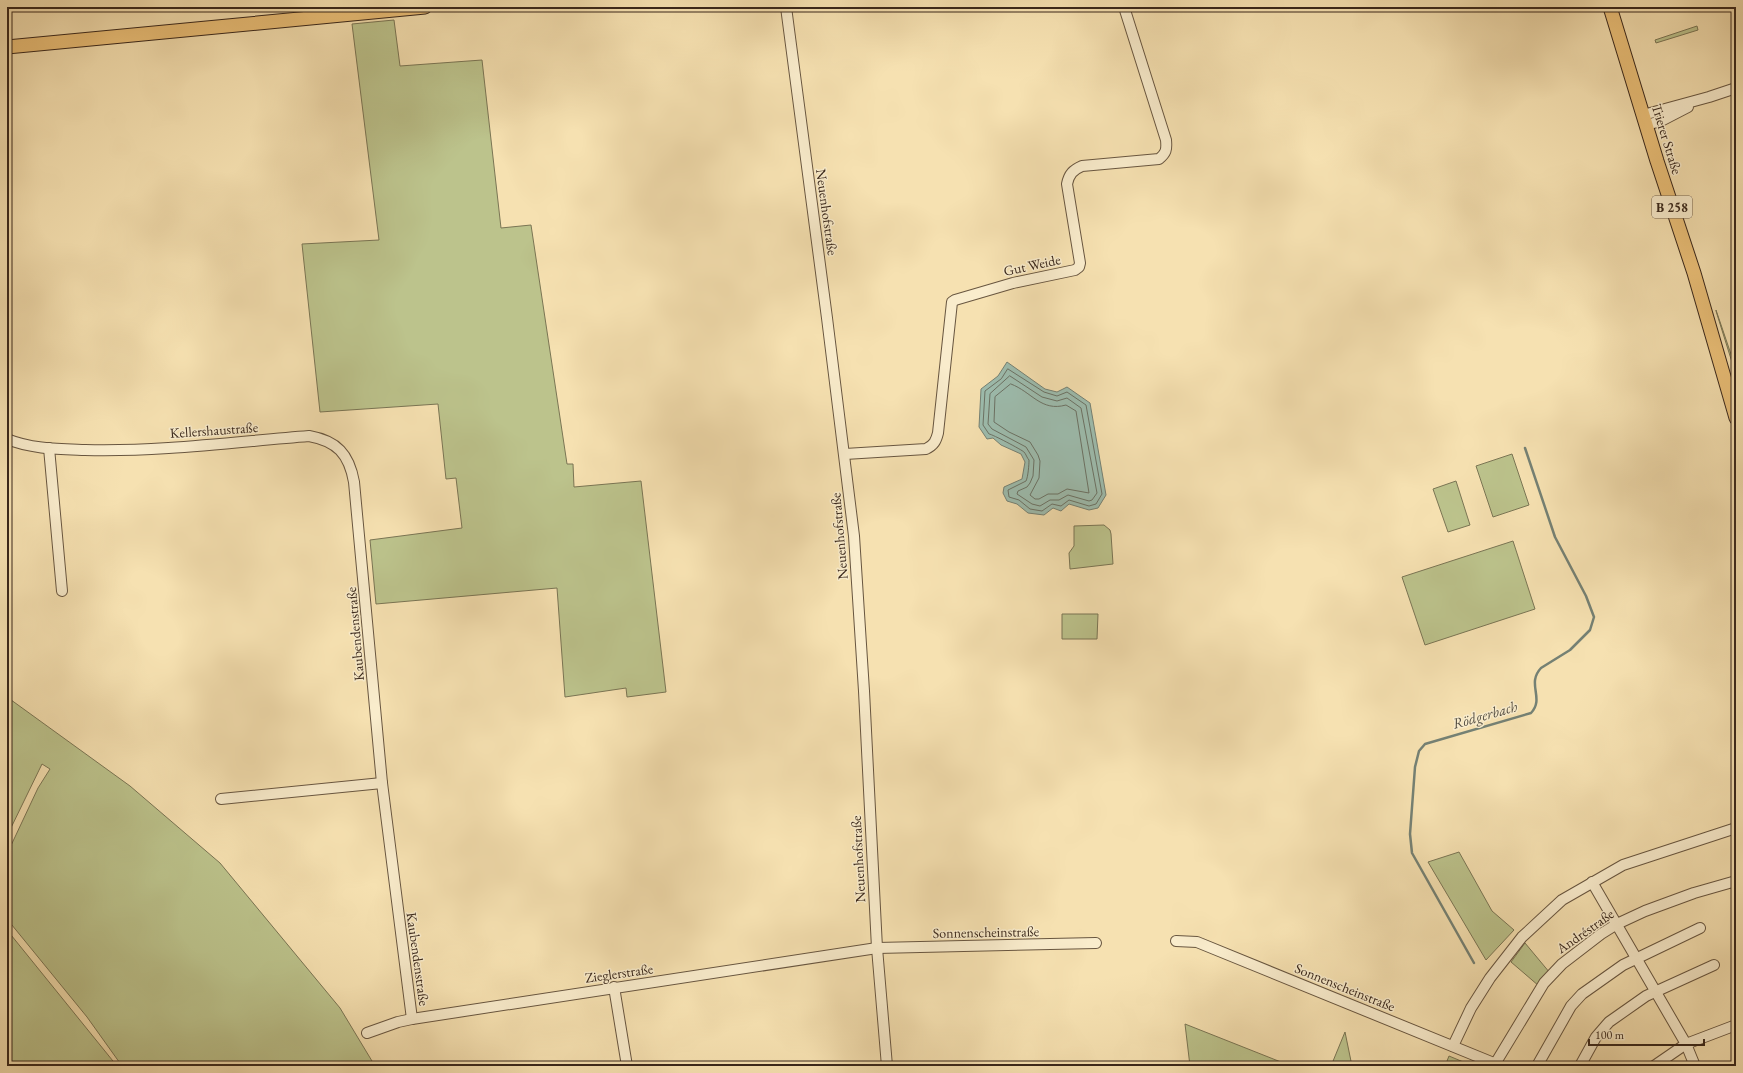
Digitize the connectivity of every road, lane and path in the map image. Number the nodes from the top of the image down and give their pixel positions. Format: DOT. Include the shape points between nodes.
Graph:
graph roads {
  1 [pos="425,7"];
  2 [pos="786,7"];
  3 [pos="1124,7"];
  4 [pos="1610,7"];
  5 [pos="402,8"];
  6 [pos="7,47"];
  7 [pos="1736,88"];
  8 [pos="1644,120"];
  9 [pos="1736,418"];
  10 [pos="7,439"];
  11 [pos="50,448"];
  12 [pos="844,454"];
  13 [pos="354,482"];
  14 [pos="62,591"];
  15 [pos="382,783"];
  16 [pos="221,799"];
  17 [pos="1736,828"];
  18 [pos="1736,880"];
  19 [pos="1592,882"];
  20 [pos="1617,924"];
  21 [pos="1700,928"];
  22 [pos="1176,941"];
  23 [pos="1096,943"];
  24 [pos="877,948"];
  25 [pos="1636,958"];
  26 [pos="1714,965"];
  27 [pos="614,987"];
  28 [pos="1655,992"];
  29 [pos="412,1019"];
  30 [pos="1736,1024"];
  31 [pos="367,1033"];
  32 [pos="1686,1044"];
  33 [pos="1453,1046"];
  34 [pos="1498,1065"];
  35 [pos="627,1066"];
  36 [pos="887,1066"];
  37 [pos="1537,1066"];
  38 [pos="1580,1066"];
  39 [pos="1654,1066"];
  40 [pos="1694,1066"];
  1 -- 5 [label="main road"];
  2 -- 12 [label="street, Neuenhofstraße"];
  3 -- 12 [label="street, Gut Weide" via="1166,140 1165,154 1158,159 1082,166 1072,173 1068,184 1080,263 1075,270 998,287 952,302 938,433 932,446 926,449"];
  4 -- 8 [label="main road, Trierer Straße / B 258"];
  5 -- 6 [label="main road"];
  7 -- 8 [label="street" via="1710,97 1661,121"];
  8 -- 9 [label="main road, Trierer Straße / B 258" via="1694,273"];
  10 -- 11 [label="street, Kellershaustraße" via="19,444"];
  11 -- 13 [label="street, Kellershaustraße" via="117,450 309,436 324,439 336,446 348,462"];
  11 -- 14 [label="street"];
  12 -- 24 [label="street, Neuenhofstraße" via="854,536"];
  13 -- 15 [label="street, Kaubendenstraße"];
  15 -- 16 [label="street"];
  15 -- 29 [label="street, Kaubendenstraße"];
  17 -- 19 [label="street" via="1623,865"];
  18 -- 20 [label="street, Andréstraße" via="1645,911"];
  19 -- 20 [label="street"];
  19 -- 33 [label="street" via="1562,900 1522,937 1490,978 1471,1008"];
  20 -- 25 [label="street"];
  20 -- 34 [label="street, Andréstraße" via="1553,973 1541,988"];
  21 -- 25 [label="street"];
  22 -- 33 [label="street, Sonnenscheinstraße" via="1197,942"];
  23 -- 24 [label="street, Sonnenscheinstraße"];
  24 -- 27 [label="street, Zieglerstraße"];
  24 -- 36 [label="street, Neuenhofstraße"];
  25 -- 28 [label="street"];
  25 -- 37 [label="street" via="1582,994 1571,1006"];
  26 -- 28 [label="street"];
  27 -- 29 [label="street, Zieglerstraße"];
  27 -- 35 [label="street"];
  28 -- 32 [label="street"];
  28 -- 38 [label="street" via="1609,1022"];
  29 -- 31 [label="street, Zieglerstraße"];
  30 -- 32 [label="street"];
  32 -- 39 [label="street"];
  32 -- 40 [label="street"];
  33 -- 34 [label="street, Sonnenscheinstraße"];
}
